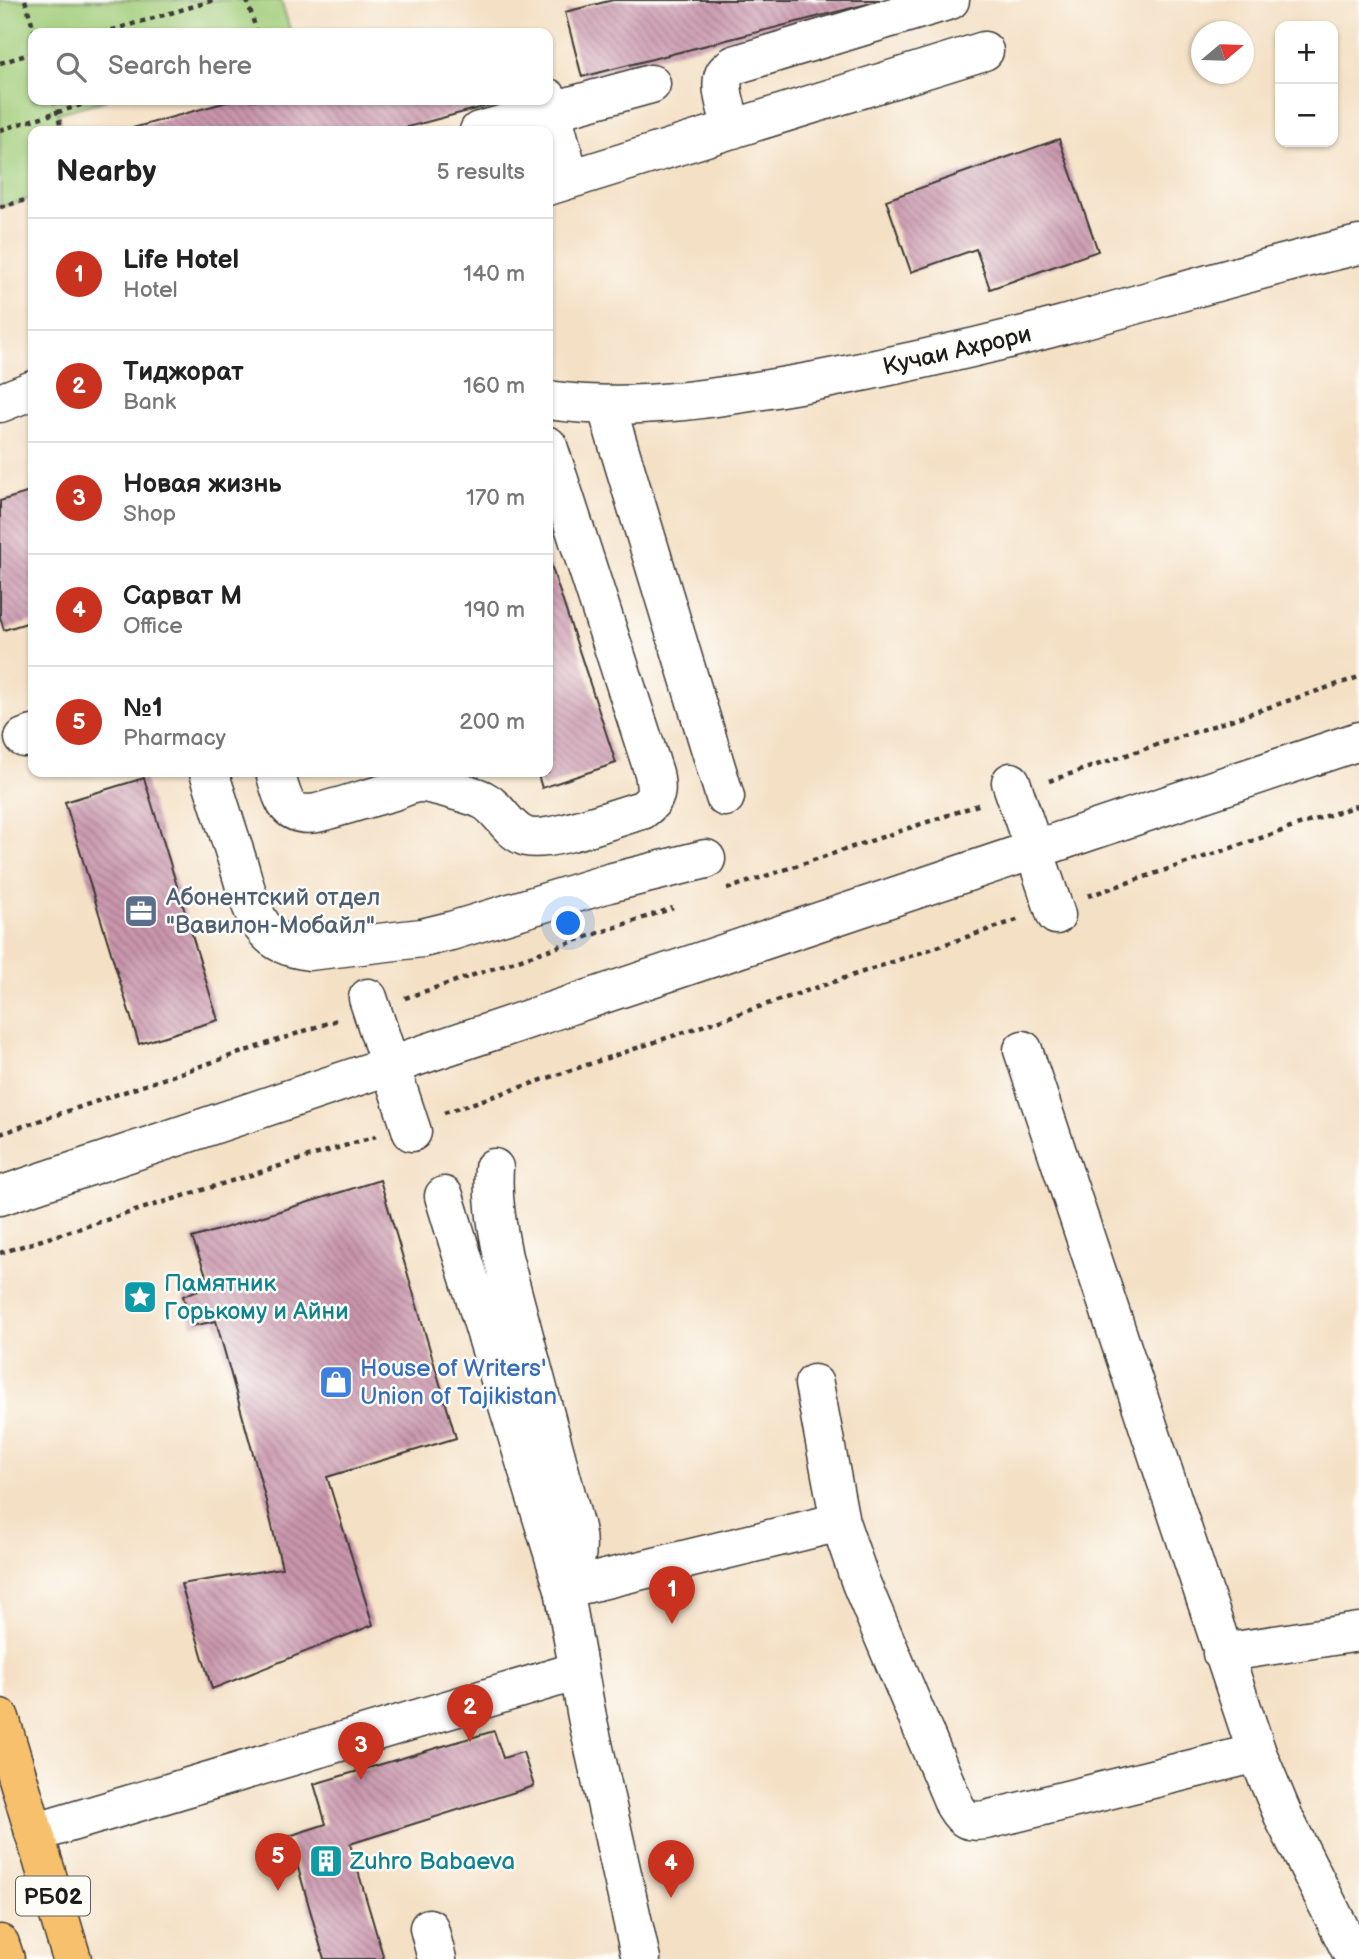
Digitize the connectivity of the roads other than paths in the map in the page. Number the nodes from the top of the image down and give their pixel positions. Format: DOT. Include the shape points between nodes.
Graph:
graph roads {
  1 [pos="950,0"];
  2 [pos="984,51"];
  3 [pos="651,84"];
  4 [pos="553,104"];
  5 [pos="549,105"];
  6 [pos="492,126"];
  7 [pos="552,126"];
  8 [pos="733,129"];
  9 [pos="553,136"];
  10 [pos="559,182"];
  11 [pos="1359,245"];
  12 [pos="28,392"];
  13 [pos="553,400"];
  14 [pos="0,403"];
  15 [pos="606,405"];
  16 [pos="553,461"];
  17 [pos="1359,741"];
  18 [pos="211,777"];
  19 [pos="277,777"];
  20 [pos="418,777"];
  21 [pos="1011,782"];
  22 [pos="724,797"];
  23 [pos="1034,850"];
  24 [pos="706,859"];
  25 [pos="1055,911"];
  26 [pos="368,998"];
  27 [pos="1023,1050"];
  28 [pos="391,1066"];
  29 [pos="411,1129"];
  30 [pos="494,1168"];
  31 [pos="0,1196"];
  32 [pos="444,1196"];
  33 [pos="814,1384"];
  34 [pos="841,1522"];
  35 [pos="564,1589"];
  36 [pos="1359,1632"];
  37 [pos="1222,1653"];
  38 [pos="578,1671"];
  39 [pos="0,1718"];
  40 [pos="1256,1753"];
  41 [pos="34,1833"];
  42 [pos="1345,1907"];
  43 [pos="0,1944"];
  44 [pos="5,1959"];
  45 [pos="72,1959"];
  46 [pos="641,1959"];
  47 [pos="1355,1959"];
  1 -- 8 [label="street" via="734,65 723,81"];
  2 -- 8 [label="street"];
  3 -- 4 [label="street"];
  5 -- 6 [label="street"];
  5 -- 7 [label="street"];
  8 -- 10 [label="street"];
  9 -- 10 [label="street"];
  11 -- 15 [label="street, Кучаи Ахрори" via="1063,325 849,375 756,392"];
  12 -- 14 [label="street"];
  13 -- 15 [label="street, Кучаи Ахрори"];
  15 -- 22 [label="street"];
  16 -- 20 [label="street" via="654,773 656,796 642,810 562,834 528,837 517,833 486,801"];
  17 -- 23 [label="street"];
  18 -- 24 [label="street" via="257,916 265,931 295,949 432,936"];
  19 -- 20 [label="street" via="285,803 303,815"];
  21 -- 23 [label="street"];
  23 -- 25 [label="street"];
  23 -- 28 [label="street"];
  26 -- 28 [label="street"];
  27 -- 37 [label="street"];
  28 -- 29 [label="street"];
  28 -- 31 [label="street"];
  30 -- 35 [label="street" via="495,1216 503,1257 575,1528 578,1553"];
  32 -- 35 [label="street"];
  33 -- 34 [label="street"];
  34 -- 35 [label="street"];
  34 -- 40 [label="street" via="861,1583 955,1806 971,1822"];
  35 -- 38 [label="street"];
  36 -- 37 [label="street"];
  37 -- 40 [label="street"];
  38 -- 41 [label="street"];
  38 -- 46 [label="street"];
  39 -- 41 [label="highway, РБ02"];
  40 -- 42 [label="street" via="1285,1820"];
  41 -- 45 [label="highway, РБ02"];
  42 -- 47 [label="street"];
  43 -- 44 [label="highway, РБ02"];
}
